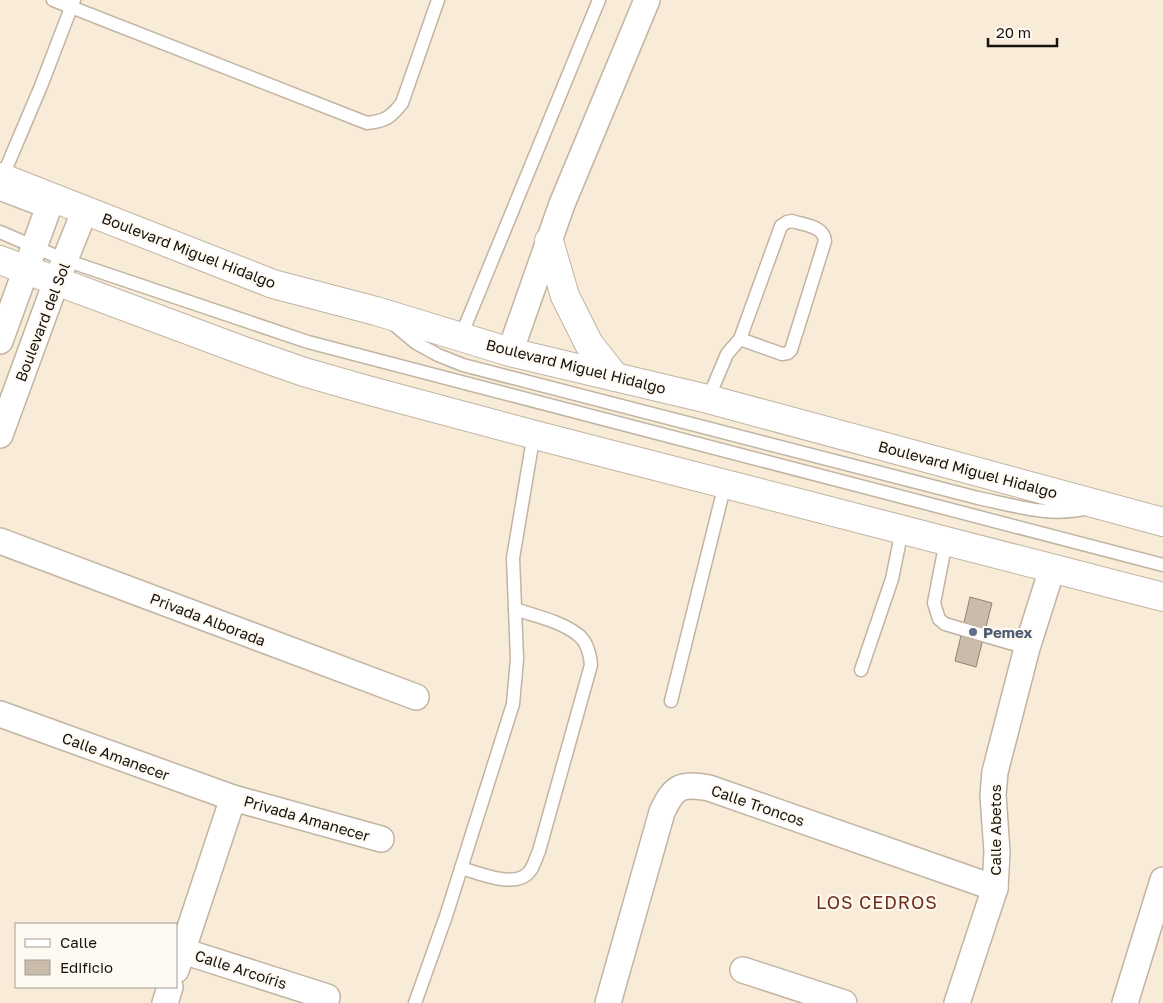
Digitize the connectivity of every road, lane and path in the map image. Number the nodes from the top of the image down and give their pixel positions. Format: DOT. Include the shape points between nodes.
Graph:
graph roads {
  1 [pos="54,0"];
  2 [pos="438,0"];
  3 [pos="599,0"];
  4 [pos="647,0"];
  5 [pos="72,4"];
  6 [pos="1,183"];
  7 [pos="49,205"];
  8 [pos="85,210"];
  9 [pos="0,232"];
  10 [pos="549,241"];
  11 [pos="30,259"];
  12 [pos="0,260"];
  13 [pos="61,271"];
  14 [pos="376,312"];
  15 [pos="461,336"];
  16 [pos="740,340"];
  17 [pos="0,342"];
  18 [pos="510,352"];
  19 [pos="615,377"];
  20 [pos="708,399"];
  21 [pos="0,435"];
  22 [pos="535,435"];
  23 [pos="725,484"];
  24 [pos="1101,504"];
  25 [pos="1163,522"];
  26 [pos="902,530"];
  27 [pos="0,541"];
  28 [pos="946,541"];
  29 [pos="1163,565"];
  30 [pos="1052,569"];
  31 [pos="1163,597"];
  32 [pos="514,609"];
  33 [pos="1026,648"];
  34 [pos="861,670"];
  35 [pos="416,697"];
  36 [pos="671,701"];
  37 [pos="0,714"];
  38 [pos="233,798"];
  39 [pos="380,839"];
  40 [pos="461,868"];
  41 [pos="1163,880"];
  42 [pos="995,888"];
  43 [pos="1154,935"];
  44 [pos="180,961"];
  45 [pos="743,970"];
  46 [pos="170,988"];
  47 [pos="327,997"];
  48 [pos="165,1003"];
  49 [pos="415,1003"];
  50 [pos="608,1003"];
  51 [pos="844,1003"];
  52 [pos="958,1003"];
  53 [pos="1125,1003"];
  1 -- 5 [label="lane"];
  2 -- 5 [label="lane" via="402,103 393,115 367,123"];
  3 -- 15 [label="lane"];
  4 -- 10 [label="street"];
  5 -- 6 [label="lane"];
  6 -- 7 [label="main road, Boulevard Miguel Hidalgo"];
  7 -- 8 [label="main road, Boulevard Miguel Hidalgo"];
  7 -- 11 [label="street"];
  8 -- 13 [label="street, Boulevard del Sol"];
  8 -- 14 [label="main road, Boulevard Miguel Hidalgo" via="273,284"];
  9 -- 11 [label="lane"];
  10 -- 18 [label="street"];
  10 -- 19 [label="main road" via="566,296 589,344"];
  11 -- 12 [label="main road"];
  11 -- 13 [label="main road"];
  11 -- 17 [label="street"];
  13 -- 21 [label="street, Boulevard del Sol"];
  13 -- 22 [label="main road" via="304,372"];
  13 -- 29 [label="lane" via="308,342"];
  14 -- 15 [label="main road, Boulevard Miguel Hidalgo"];
  14 -- 24 [label="lane" via="416,343 463,365 978,498 1044,512 1076,511"];
  15 -- 18 [label="main road, Boulevard Miguel Hidalgo"];
  16 -- 16 [label="lane" via="781,226 792,221 821,230 825,241 791,350 782,354"];
  16 -- 20 [label="lane" via="727,354"];
  18 -- 19 [label="main road, Boulevard Miguel Hidalgo"];
  19 -- 20 [label="main road, Boulevard Miguel Hidalgo"];
  20 -- 24 [label="main road, Boulevard Miguel Hidalgo"];
  22 -- 23 [label="main road"];
  22 -- 32 [label="lane" via="512,558"];
  23 -- 26 [label="main road"];
  23 -- 36 [label="lane"];
  24 -- 25 [label="main road, Boulevard Miguel Hidalgo"];
  26 -- 28 [label="main road"];
  26 -- 34 [label="lane" via="892,579"];
  27 -- 35 [label="street, Privada Alborada"];
  28 -- 30 [label="main road"];
  28 -- 33 [label="lane" via="934,603 938,618 944,624"];
  30 -- 31 [label="main road"];
  30 -- 33 [label="street, Calle Abetos"];
  32 -- 40 [label="lane" via="517,659 513,704"];
  32 -- 40 [label="lane" via="578,634 589,649 591,665 539,851 529,872 522,878 506,880"];
  33 -- 42 [label="street, Calle Abetos" via="995,772"];
  37 -- 38 [label="street, Calle Amanecer"];
  38 -- 39 [label="street, Privada Amanecer"];
  38 -- 44 [label="street"];
  40 -- 49 [label="lane"];
  41 -- 43 [label="street"];
  42 -- 50 [label="street, Calle Troncos" via="709,788 685,787 669,797 662,812"];
  42 -- 52 [label="street, Calle Abetos"];
  43 -- 53 [label="street"];
  44 -- 47 [label="street, Calle Arcoíris"];
  45 -- 51 [label="street"];
  46 -- 48 [label="street"];
}
